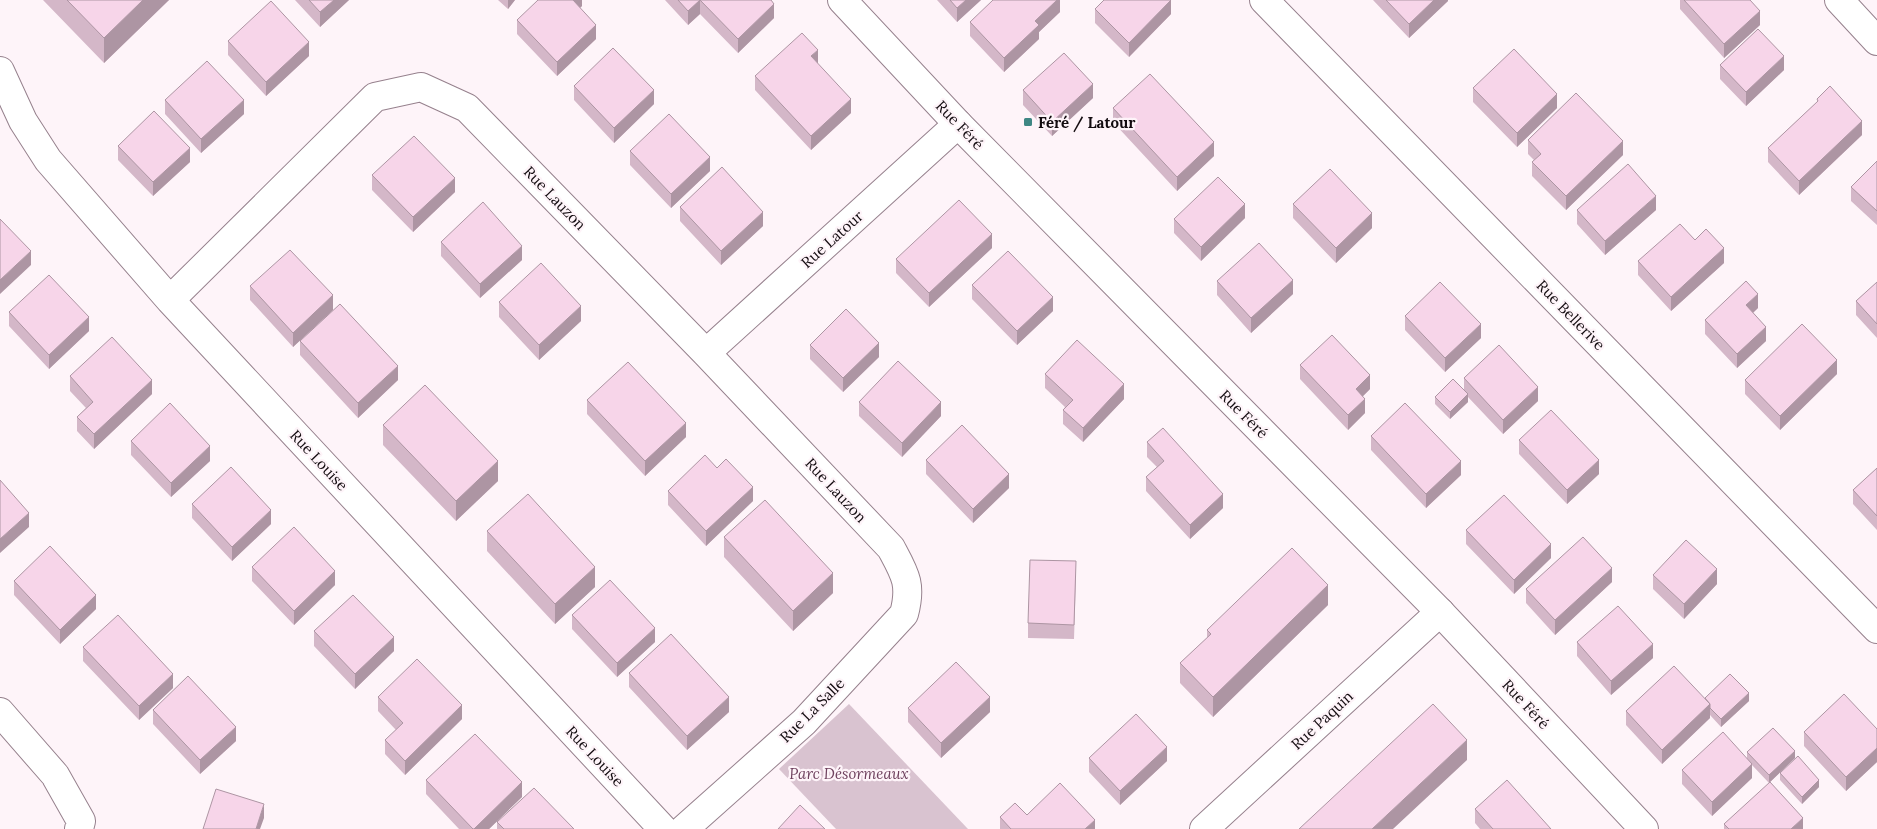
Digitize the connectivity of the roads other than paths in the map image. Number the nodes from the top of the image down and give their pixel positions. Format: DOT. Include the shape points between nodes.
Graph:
graph roads {
  1 [pos="842,0"];
  2 [pos="1264,0"];
  3 [pos="1839,0"];
  4 [pos="1877,41"];
  5 [pos="0,71"];
  6 [pos="958,124"];
  7 [pos="170,300"];
  8 [pos="706,353"];
  9 [pos="905,573"];
  10 [pos="1440,612"];
  11 [pos="1877,629"];
  12 [pos="0,712"];
  13 [pos="78,829"];
  14 [pos="663,829"];
  15 [pos="684,829"];
  16 [pos="1204,829"];
  17 [pos="1644,829"];
  1 -- 6 [label="street, Rue Féré"];
  2 -- 11 [label="street, Rue Bellerive"];
  3 -- 4 [label="street"];
  5 -- 7 [label="street, Rue Louise" via="22,121 48,160"];
  6 -- 8 [label="street, Rue Latour"];
  6 -- 10 [label="street, Rue Féré"];
  7 -- 8 [label="street, Rue Lauzon" via="375,97 422,87 468,108"];
  7 -- 14 [label="street, Rue Louise"];
  8 -- 9 [label="street, Rue Lauzon" via="891,548"];
  9 -- 15 [label="street, Rue La Salle" via="909,597 904,614 804,722"];
  10 -- 16 [label="street, Rue Paquin"];
  10 -- 17 [label="street, Rue Féré"];
  12 -- 13 [label="street" via="55,775 81,821"];
}
